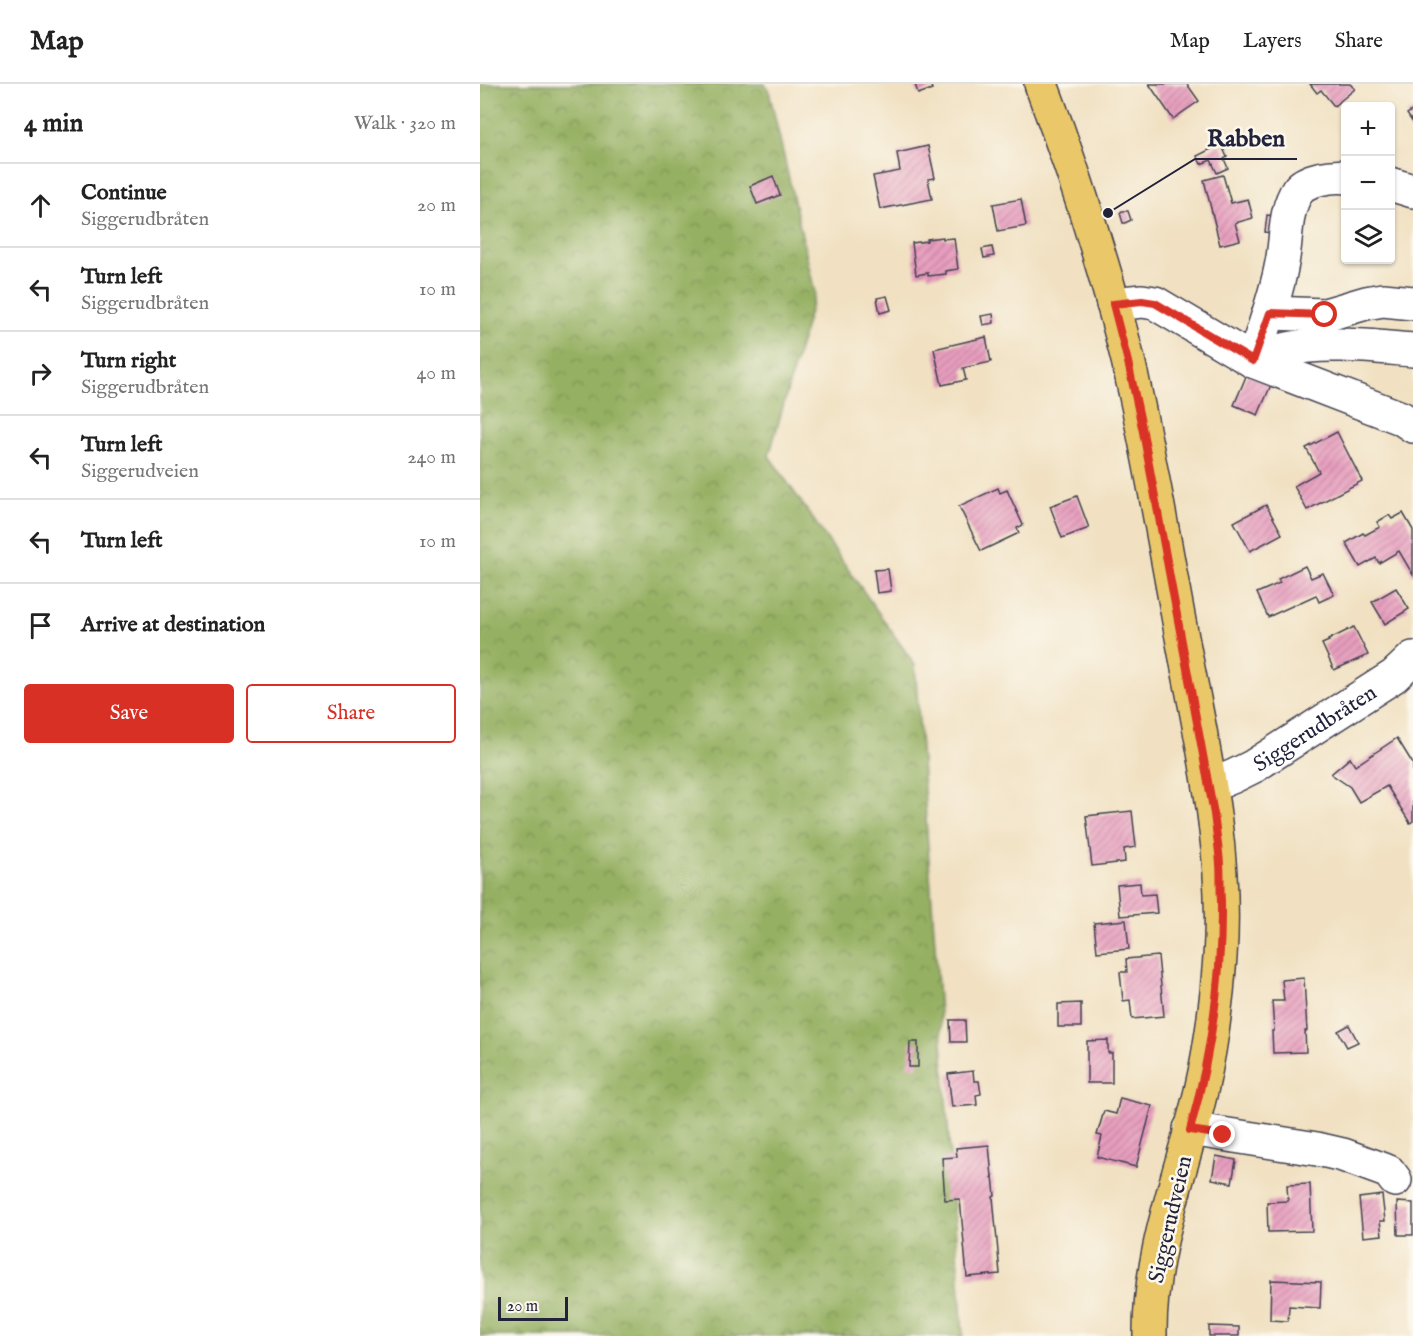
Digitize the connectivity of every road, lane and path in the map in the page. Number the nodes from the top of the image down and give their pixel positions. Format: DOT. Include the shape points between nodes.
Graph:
graph roads {
  1 [pos="1041,84"];
  2 [pos="1341,177"];
  3 [pos="1395,186"];
  4 [pos="1413,191"];
  5 [pos="1413,303"];
  6 [pos="1113,304"];
  7 [pos="1270,313"];
  8 [pos="1413,350"];
  9 [pos="1253,361"];
  10 [pos="1413,426"];
  11 [pos="1413,658"];
  12 [pos="1210,786"];
  13 [pos="1190,1130"];
  14 [pos="1395,1180"];
  15 [pos="1150,1336"];
  1 -- 6 [label="main road, Siggerudveien"];
  2 -- 7 [label="street" via="1299,188 1290,206 1283,262"];
  3 -- 4 [label="street"];
  5 -- 7 [label="street" via="1374,301 1325,315"];
  6 -- 9 [label="street" via="1155,303"];
  6 -- 12 [label="main road, Siggerudveien" via="1143,432"];
  7 -- 9 [label="street"];
  8 -- 9 [label="street" via="1318,345 1287,349"];
  9 -- 10 [label="street"];
  11 -- 12 [label="street, Siggerudbråten" via="1394,676 1254,766"];
  12 -- 13 [label="main road, Siggerudveien" via="1220,866 1220,957 1212,1033"];
  13 -- 14 [label="street" via="1343,1155 1389,1172"];
  13 -- 15 [label="main road, Siggerudveien" via="1154,1275"];
}
